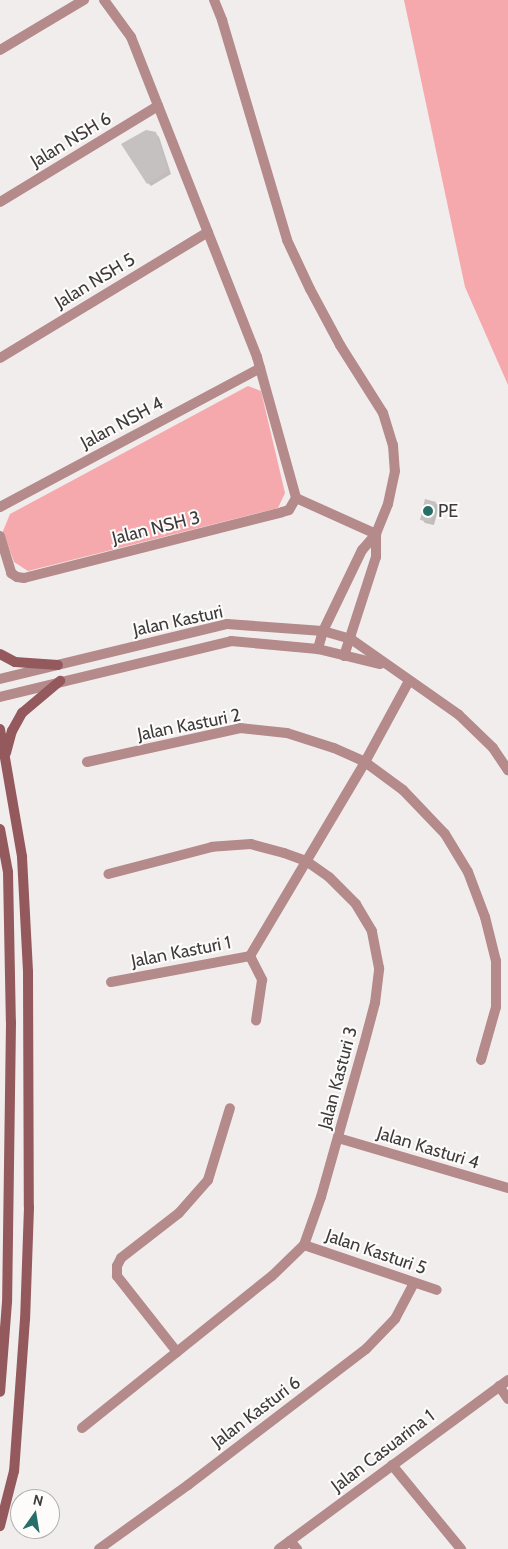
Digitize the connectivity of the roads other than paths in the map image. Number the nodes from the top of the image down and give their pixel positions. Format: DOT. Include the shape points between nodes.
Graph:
graph roads {
  1 [pos="84,0"];
  2 [pos="104,0"];
  3 [pos="214,0"];
  4 [pos="0,50"];
  5 [pos="158,106"];
  6 [pos="0,202"];
  7 [pos="208,232"];
  8 [pos="0,358"];
  9 [pos="260,368"];
  10 [pos="296,498"];
  11 [pos="0,507"];
  12 [pos="376,534"];
  13 [pos="0,536"];
  14 [pos="323,631"];
  15 [pos="350,639"];
  16 [pos="318,649"];
  17 [pos="0,654"];
  18 [pos="344,656"];
  19 [pos="58,665"];
  20 [pos="386,665"];
  21 [pos="0,679"];
  22 [pos="60,681"];
  23 [pos="409,681"];
  24 [pos="0,697"];
  25 [pos="0,729"];
  26 [pos="5,758"];
  27 [pos="87,762"];
  28 [pos="365,762"];
  29 [pos="508,770"];
  30 [pos="0,829"];
  31 [pos="306,861"];
  32 [pos="108,874"];
  33 [pos="250,956"];
  34 [pos="110,982"];
  35 [pos="256,1022"];
  36 [pos="481,1060"];
  37 [pos="230,1108"];
  38 [pos="338,1138"];
  39 [pos="508,1188"];
  40 [pos="304,1245"];
  41 [pos="414,1283"];
  42 [pos="437,1290"];
  43 [pos="177,1352"];
  44 [pos="504,1383"];
  45 [pos="0,1392"];
  46 [pos="508,1399"];
  47 [pos="82,1428"];
  48 [pos="392,1465"];
  49 [pos="0,1526"];
  50 [pos="290,1541"];
  51 [pos="99,1549"];
  52 [pos="279,1549"];
  53 [pos="297,1549"];
  54 [pos="461,1549"];
  1 -- 4 [label="street"];
  2 -- 5 [label="street" via="131,37"];
  3 -- 12 [label="street" via="287,240 336,337 383,413 393,445 395,471 388,504"];
  5 -- 6 [label="street, Jalan NSH 6"];
  5 -- 7 [label="street"];
  7 -- 8 [label="street, Jalan NSH 5"];
  7 -- 9 [label="street"];
  9 -- 10 [label="street"];
  9 -- 11 [label="street, Jalan NSH 4"];
  10 -- 12 [label="street"];
  10 -- 13 [label="street, Jalan NSH 3" via="289,510 24,578 11,573"];
  12 -- 14 [label="street" via="362,550"];
  12 -- 15 [label="street" via="376,557"];
  14 -- 15 [label="street, Jalan Kasturi"];
  14 -- 16 [label="street"];
  14 -- 19 [label="street, Jalan Kasturi" via="228,624"];
  15 -- 18 [label="street"];
  15 -- 20 [label="street, Jalan Kasturi"];
  16 -- 18 [label="street, Jalan Kasturi"];
  16 -- 22 [label="street, Jalan Kasturi" via="231,641"];
  17 -- 19 [label="main road" via="15,662"];
  18 -- 20 [label="street, Jalan Kasturi"];
  19 -- 21 [label="street, Jalan Kasturi"];
  20 -- 23 [label="street, Jalan Kasturi"];
  22 -- 24 [label="street, Jalan Kasturi"];
  22 -- 26 [label="main road" via="22,713 12,731"];
  23 -- 28 [label="street"];
  23 -- 29 [label="street, Jalan Kasturi" via="459,715 493,748"];
  25 -- 26 [label="main road"];
  26 -- 49 [label="main road" via="24,886 28,972 29,1207 14,1470"];
  27 -- 28 [label="street, Jalan Kasturi 2" via="240,728 288,733"];
  28 -- 31 [label="street"];
  28 -- 36 [label="street, Jalan Kasturi 2" via="403,790 445,834 468,872 485,916 496,961 496,1007"];
  30 -- 45 [label="main road" via="8,872 11,1022 7,1302"];
  31 -- 32 [label="street, Jalan Kasturi 3" via="252,844 212,847"];
  31 -- 33 [label="street"];
  31 -- 38 [label="street, Jalan Kasturi 3" via="329,877 356,904 372,931 379,968 375,1003"];
  33 -- 34 [label="street, Jalan Kasturi 1"];
  33 -- 35 [label="street, Jalan Kasturi 1" via="262,980"];
  37 -- 43 [label="street" via="208,1180 179,1213 121,1258 117,1266 117,1276"];
  38 -- 39 [label="street, Jalan Kasturi 4"];
  38 -- 40 [label="street, Jalan Kasturi 3"];
  40 -- 41 [label="street, Jalan Kasturi 5"];
  40 -- 43 [label="street, Jalan Kasturi 3" via="272,1276"];
  41 -- 42 [label="street, Jalan Kasturi 5"];
  41 -- 51 [label="street, Jalan Kasturi 6" via="395,1319 366,1349"];
  43 -- 47 [label="street, Jalan Kasturi 3"];
  44 -- 46 [label="street"];
  44 -- 48 [label="street, Jalan Casuarina 1"];
  48 -- 50 [label="street, Jalan Casuarina 1"];
  48 -- 54 [label="street"];
  50 -- 52 [label="street, Jalan Casuarina 1"];
  50 -- 53 [label="street"];
}
